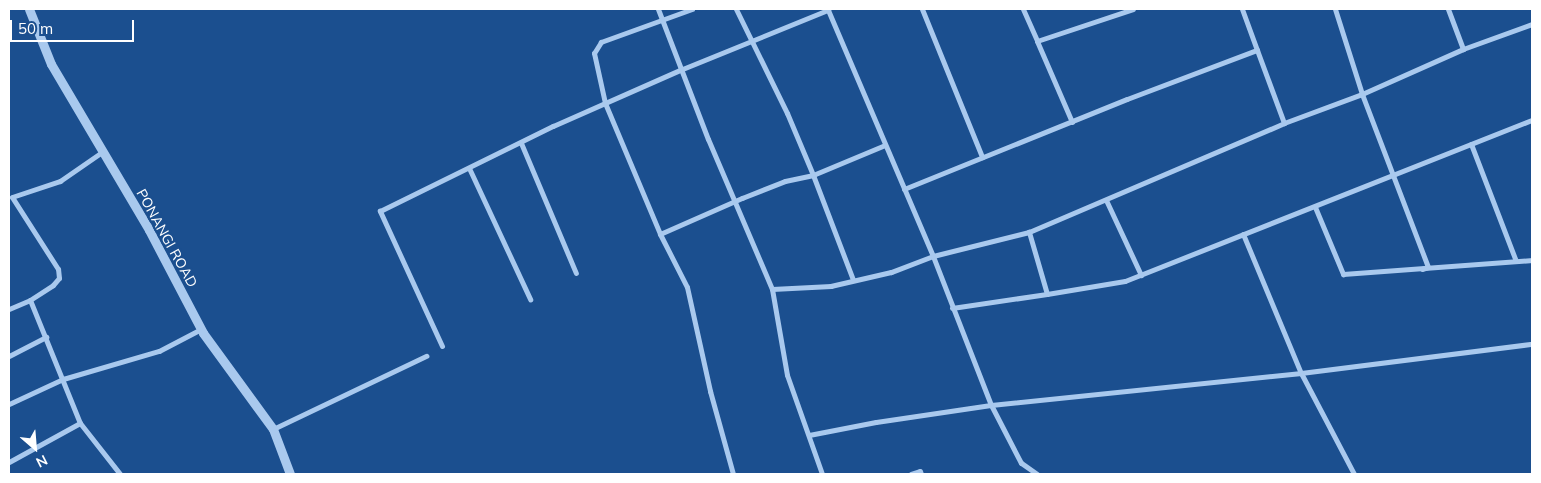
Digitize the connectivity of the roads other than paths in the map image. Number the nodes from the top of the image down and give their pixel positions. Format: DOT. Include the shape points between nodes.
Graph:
graph roads {
  1 [pos="29,9"];
  2 [pos="658,9"];
  3 [pos="692,9"];
  4 [pos="736,9"];
  5 [pos="829,9"];
  6 [pos="922,9"];
  7 [pos="1023,9"];
  8 [pos="1133,9"];
  9 [pos="1242,9"];
  10 [pos="1335,9"];
  11 [pos="1448,9"];
  12 [pos="663,20"];
  13 [pos="1532,24"];
  14 [pos="1037,41"];
  15 [pos="751,42"];
  16 [pos="1463,49"];
  17 [pos="1257,50"];
  18 [pos="680,70"];
  19 [pos="1362,94"];
  20 [pos="605,103"];
  21 [pos="1532,120"];
  22 [pos="1072,122"];
  23 [pos="1284,123"];
  24 [pos="520,143"];
  25 [pos="1471,144"];
  26 [pos="885,145"];
  27 [pos="102,152"];
  28 [pos="982,157"];
  29 [pos="469,168"];
  30 [pos="814,174"];
  31 [pos="1393,174"];
  32 [pos="904,189"];
  33 [pos="9,191"];
  34 [pos="12,197"];
  35 [pos="1106,200"];
  36 [pos="735,201"];
  37 [pos="1315,206"];
  38 [pos="1029,232"];
  39 [pos="660,234"];
  40 [pos="1243,234"];
  41 [pos="933,256"];
  42 [pos="1532,260"];
  43 [pos="1516,261"];
  44 [pos="1422,269"];
  45 [pos="576,273"];
  46 [pos="1141,275"];
  47 [pos="853,280"];
  48 [pos="772,289"];
  49 [pos="1047,294"];
  50 [pos="530,299"];
  51 [pos="30,300"];
  52 [pos="952,308"];
  53 [pos="9,309"];
  54 [pos="201,329"];
  55 [pos="46,337"];
  56 [pos="1532,344"];
  57 [pos="442,346"];
  58 [pos="9,356"];
  59 [pos="426,356"];
  60 [pos="1301,373"];
  61 [pos="62,379"];
  62 [pos="9,404"];
  63 [pos="991,405"];
  64 [pos="80,423"];
  65 [pos="273,429"];
  66 [pos="809,435"];
  67 [pos="9,462"];
  68 [pos="120,474"];
  69 [pos="290,474"];
  70 [pos="733,474"];
  71 [pos="822,474"];
  72 [pos="911,474"];
  73 [pos="921,474"];
  74 [pos="1037,474"];
  75 [pos="1354,474"];
  1 -- 27 [label="street, PONANGI ROAD" via="51,64"];
  2 -- 12 [label="street"];
  3 -- 12 [label="street"];
  4 -- 15 [label="street"];
  5 -- 15 [label="street"];
  5 -- 26 [label="street"];
  6 -- 28 [label="street"];
  7 -- 14 [label="street"];
  8 -- 14 [label="street"];
  9 -- 17 [label="street"];
  10 -- 19 [label="street"];
  11 -- 16 [label="street"];
  12 -- 18 [label="street"];
  12 -- 20 [label="street" via="596,46 594,53"];
  13 -- 16 [label="street"];
  14 -- 22 [label="street"];
  15 -- 18 [label="street"];
  15 -- 30 [label="street"];
  16 -- 19 [label="street"];
  17 -- 22 [label="street"];
  17 -- 23 [label="street"];
  18 -- 20 [label="street"];
  18 -- 36 [label="street"];
  19 -- 23 [label="street"];
  19 -- 31 [label="street"];
  20 -- 24 [label="street"];
  20 -- 39 [label="street"];
  21 -- 25 [label="street"];
  22 -- 28 [label="street"];
  23 -- 35 [label="street"];
  24 -- 29 [label="street"];
  24 -- 45 [label="street"];
  25 -- 31 [label="street"];
  25 -- 43 [label="street"];
  26 -- 30 [label="street"];
  26 -- 32 [label="street"];
  27 -- 34 [label="street" via="60,181"];
  27 -- 54 [label="street, PONANGI ROAD" via="149,230"];
  28 -- 32 [label="street"];
  29 -- 50 [label="street"];
  29 -- 57 [label="street" via="380,211"];
  30 -- 36 [label="street" via="785,181"];
  30 -- 47 [label="street"];
  31 -- 37 [label="street"];
  31 -- 44 [label="street" via="1428,267"];
  32 -- 41 [label="street"];
  33 -- 34 [label="street"];
  34 -- 51 [label="street" via="58,269 59,278 53,285"];
  35 -- 38 [label="street"];
  35 -- 46 [label="street"];
  36 -- 39 [label="street"];
  36 -- 48 [label="street"];
  37 -- 40 [label="street"];
  37 -- 44 [label="street" via="1343,274"];
  38 -- 41 [label="street"];
  38 -- 49 [label="street"];
  39 -- 70 [label="street" via="687,287 710,391"];
  40 -- 46 [label="street"];
  40 -- 60 [label="street"];
  41 -- 47 [label="street" via="891,272"];
  41 -- 52 [label="street"];
  42 -- 43 [label="street"];
  43 -- 44 [label="street"];
  46 -- 49 [label="street" via="1125,281"];
  47 -- 48 [label="street" via="831,286"];
  48 -- 66 [label="street" via="787,375"];
  49 -- 52 [label="street"];
  51 -- 53 [label="street"];
  51 -- 55 [label="street"];
  52 -- 63 [label="street"];
  54 -- 61 [label="street" via="160,351"];
  54 -- 65 [label="street, PONANGI ROAD"];
  55 -- 58 [label="street"];
  55 -- 61 [label="street"];
  56 -- 60 [label="street"];
  59 -- 65 [label="street"];
  60 -- 63 [label="street"];
  60 -- 75 [label="street"];
  61 -- 62 [label="street"];
  61 -- 64 [label="street"];
  63 -- 66 [label="street"];
  63 -- 74 [label="street" via="1021,463"];
  64 -- 67 [label="street"];
  64 -- 68 [label="street"];
  65 -- 69 [label="street, PONANGI ROAD"];
  66 -- 71 [label="street"];
  72 -- 73 [label="street" via="920,471"];
}
